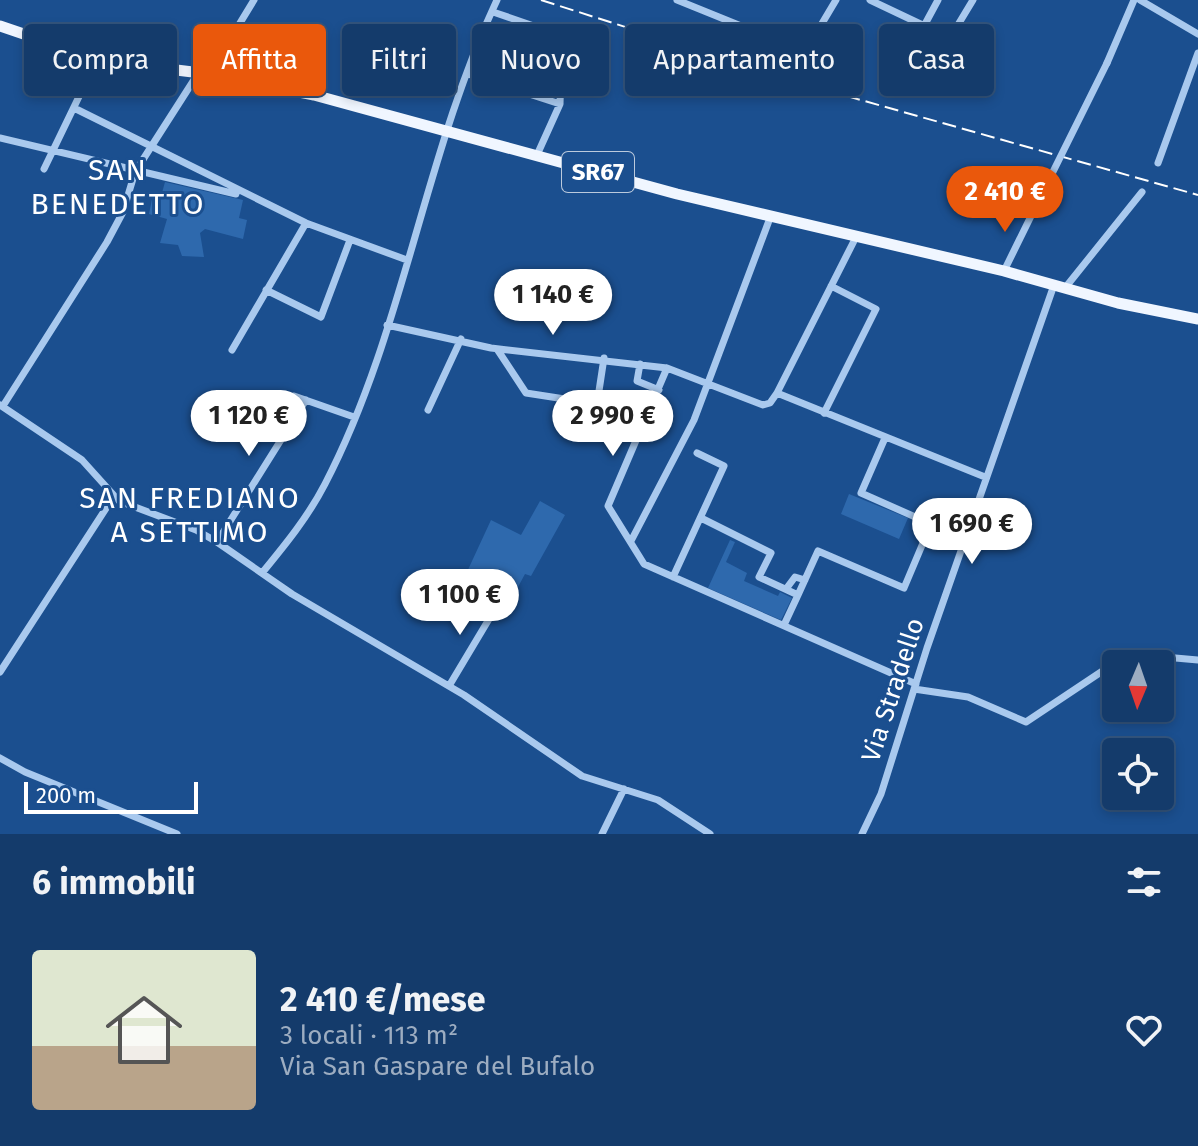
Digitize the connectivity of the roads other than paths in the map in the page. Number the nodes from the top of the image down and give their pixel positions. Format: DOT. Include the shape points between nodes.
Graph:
graph roads {
  1 [pos="254,0"];
  2 [pos="497,0"];
  3 [pos="677,0"];
  4 [pos="836,0"];
  5 [pos="870,0"];
  6 [pos="938,0"];
  7 [pos="973,0"];
  8 [pos="1137,0"];
  9 [pos="881,3"];
  10 [pos="496,13"];
  11 [pos="238,24"];
  12 [pos="483,24"];
  13 [pos="489,24"];
  14 [pos="920,24"];
  15 [pos="925,24"];
  16 [pos="958,24"];
  17 [pos="0,26"];
  18 [pos="24,34"];
  19 [pos="1198,34"];
  20 [pos="1198,53"];
  21 [pos="472,63"];
  22 [pos="468,74"];
  23 [pos="193,89"];
  24 [pos="80,96"];
  25 [pos="318,96"];
  26 [pos="560,104"];
  27 [pos="74,108"];
  28 [pos="447,131"];
  29 [pos="0,138"];
  30 [pos="151,148"];
  31 [pos="53,151"];
  32 [pos="537,155"];
  33 [pos="1158,163"];
  34 [pos="44,169"];
  35 [pos="135,172"];
  36 [pos="1142,192"];
  37 [pos="246,195"];
  38 [pos="770,218"];
  39 [pos="306,223"];
  40 [pos="855,239"];
  41 [pos="350,240"];
  42 [pos="407,260"];
  43 [pos="1004,271"];
  44 [pos="831,286"];
  45 [pos="1059,287"];
  46 [pos="266,290"];
  47 [pos="1198,319"];
  48 [pos="387,325"];
  49 [pos="461,339"];
  50 [pos="497,349"];
  51 [pos="232,350"];
  52 [pos="604,358"];
  53 [pos="640,364"];
  54 [pos="667,368"];
  55 [pos="708,384"];
  56 [pos="659,390"];
  57 [pos="777,393"];
  58 [pos="306,400"];
  59 [pos="265,402"];
  60 [pos="1,405"];
  61 [pos="428,410"];
  62 [pos="824,413"];
  63 [pos="354,417"];
  64 [pos="885,438"];
  65 [pos="697,453"];
  66 [pos="985,477"];
  67 [pos="114,496"];
  68 [pos="701,518"];
  69 [pos="931,524"];
  70 [pos="965,539"];
  71 [pos="631,541"];
  72 [pos="217,542"];
  73 [pos="262,573"];
  74 [pos="673,577"];
  75 [pos="805,580"];
  76 [pos="479,586"];
  77 [pos="786,589"];
  78 [pos="798,595"];
  79 [pos="784,625"];
  80 [pos="1198,660"];
  81 [pos="0,672"];
  82 [pos="449,686"];
  83 [pos="915,686"];
  84 [pos="0,758"];
  85 [pos="624,789"];
  86 [pos="177,834"];
  87 [pos="602,834"];
  88 [pos="710,834"];
  89 [pos="862,834"];
  1 -- 11 [label="street"];
  2 -- 10 [label="street"];
  2 -- 12 [label="street"];
  3 -- 4 [label="street" via="805,52"];
  5 -- 9 [label="street"];
  6 -- 15 [label="street"];
  7 -- 16 [label="street"];
  8 -- 19 [label="street"];
  8 -- 43 [label="street, bridge"];
  9 -- 14 [label="street"];
  10 -- 13 [label="street"];
  10 -- 26 [label="street" via="562,40"];
  17 -- 18 [label="main road, SR67"];
  20 -- 33 [label="street"];
  21 -- 22 [label="street"];
  22 -- 26 [label="street"];
  22 -- 28 [label="street"];
  23 -- 30 [label="street"];
  24 -- 27 [label="street"];
  25 -- 28 [label="main road, SR67"];
  26 -- 32 [label="street"];
  27 -- 30 [label="street"];
  27 -- 31 [label="street"];
  28 -- 32 [label="main road, SR67"];
  28 -- 42 [label="street"];
  29 -- 31 [label="street"];
  30 -- 35 [label="street"];
  30 -- 37 [label="street"];
  31 -- 34 [label="street"];
  31 -- 35 [label="street"];
  32 -- 38 [label="main road, SR67"];
  35 -- 37 [label="street"];
  35 -- 60 [label="street" via="123,212"];
  36 -- 45 [label="street, Via Stradello"];
  37 -- 39 [label="street"];
  38 -- 40 [label="main road, SR67"];
  38 -- 55 [label="street"];
  39 -- 41 [label="street"];
  39 -- 46 [label="street"];
  40 -- 43 [label="main road, SR67"];
  40 -- 44 [label="street"];
  41 -- 42 [label="street"];
  41 -- 46 [label="street" via="321,317"];
  42 -- 48 [label="street"];
  43 -- 45 [label="main road, SR67"];
  44 -- 57 [label="street"];
  44 -- 62 [label="street" via="876,309"];
  45 -- 47 [label="main road, SR67"];
  45 -- 66 [label="street, Via Stradello"];
  46 -- 51 [label="street"];
  48 -- 49 [label="street"];
  48 -- 63 [label="street"];
  49 -- 50 [label="street"];
  49 -- 61 [label="street"];
  50 -- 52 [label="street"];
  50 -- 52 [label="street" via="526,393 597,404"];
  52 -- 53 [label="street"];
  53 -- 54 [label="street"];
  53 -- 56 [label="street" via="637,381"];
  54 -- 55 [label="street"];
  54 -- 56 [label="street"];
  55 -- 57 [label="street" via="763,405"];
  55 -- 71 [label="street"];
  56 -- 71 [label="street" via="608,506"];
  57 -- 62 [label="street"];
  58 -- 59 [label="street" via="291,395"];
  58 -- 63 [label="street"];
  58 -- 72 [label="street"];
  60 -- 67 [label="street" via="82,460"];
  62 -- 64 [label="street"];
  63 -- 73 [label="street" via="316,501"];
  64 -- 66 [label="street"];
  64 -- 69 [label="street" via="861,493"];
  65 -- 68 [label="street" via="724,466"];
  66 -- 70 [label="street, Via Stradello"];
  67 -- 72 [label="street"];
  67 -- 81 [label="street"];
  68 -- 74 [label="street"];
  68 -- 77 [label="street" via="771,553 759,577"];
  69 -- 70 [label="street"];
  69 -- 75 [label="street" via="904,588 818,551"];
  70 -- 83 [label="street, Via Stradello"];
  71 -- 74 [label="street" via="641,562"];
  72 -- 73 [label="street"];
  73 -- 82 [label="street"];
  74 -- 79 [label="street"];
  75 -- 77 [label="street" via="795,577"];
  75 -- 78 [label="street"];
  76 -- 82 [label="street" via="501,599"];
  77 -- 78 [label="street"];
  78 -- 79 [label="street"];
  79 -- 83 [label="street"];
  80 -- 83 [label="street" via="1153,656 1110,666 1026,722 968,697"];
  82 -- 85 [label="street" via="582,776"];
  83 -- 89 [label="street, Via Stradello" via="881,794"];
  84 -- 86 [label="street"];
  85 -- 87 [label="street"];
  85 -- 88 [label="street" via="669,805"];
}
